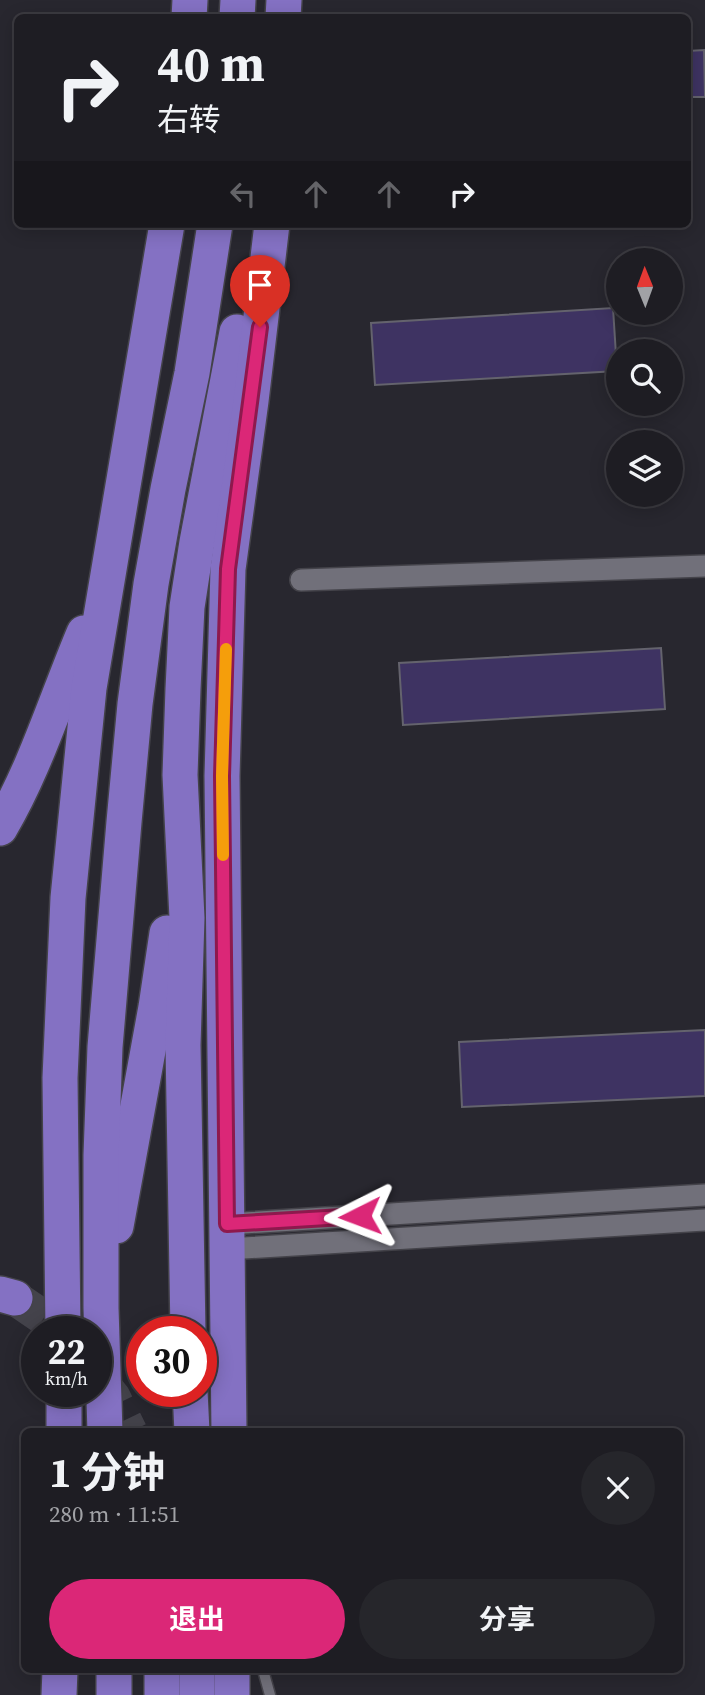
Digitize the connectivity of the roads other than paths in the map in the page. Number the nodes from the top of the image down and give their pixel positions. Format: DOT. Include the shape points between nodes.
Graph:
graph roads {
  1 [pos="166,228"];
  2 [pos="214,228"];
  3 [pos="252,228"];
  4 [pos="272,228"];
  5 [pos="705,566"];
  6 [pos="107,578"];
  7 [pos="301,580"];
  8 [pos="180,775"];
  9 [pos="0,828"];
  10 [pos="705,1195"];
  11 [pos="705,1220"];
  12 [pos="227,1236"];
  13 [pos="101,1308"];
  14 [pos="63,1316"];
  15 [pos="188,1316"];
  16 [pos="64,1407"];
  17 [pos="191,1407"];
  18 [pos="64,1428"];
  19 [pos="105,1428"];
  20 [pos="192,1428"];
  21 [pos="229,1428"];
  22 [pos="60,1673"];
  23 [pos="70,1673"];
  24 [pos="114,1673"];
  25 [pos="162,1673"];
  26 [pos="197,1673"];
  27 [pos="232,1673"];
  28 [pos="264,1673"];
  29 [pos="59,1695"];
  30 [pos="71,1695"];
  31 [pos="114,1695"];
  32 [pos="162,1695"];
  33 [pos="197,1695"];
  34 [pos="232,1695"];
  35 [pos="270,1695"];
  1 -- 6 [label="highway"];
  2 -- 13 [label="highway" via="151,584 135,704 105,1047"];
  3 -- 8 [label="highway" via="187,607"];
  4 -- 12 [label="highway" via="228,569 222,776"];
  5 -- 7 [label="street"];
  6 -- 9 [label="highway"];
  6 -- 14 [label="highway" via="89,688 68,898 60,1078"];
  8 -- 13 [label="highway" via="173,896"];
  8 -- 15 [label="highway" via="187,918 183,1045"];
  10 -- 12 [label="street"];
  11 -- 12 [label="street"];
  12 -- 21 [label="highway"];
  13 -- 19 [label="highway"];
  16 -- 18 [label="highway"];
  17 -- 20 [label="highway"];
  22 -- 29 [label="highway"];
  23 -- 30 [label="highway"];
  24 -- 31 [label="highway"];
  25 -- 32 [label="highway"];
  26 -- 33 [label="highway"];
  27 -- 34 [label="highway"];
  28 -- 35 [label="lane"];
}
